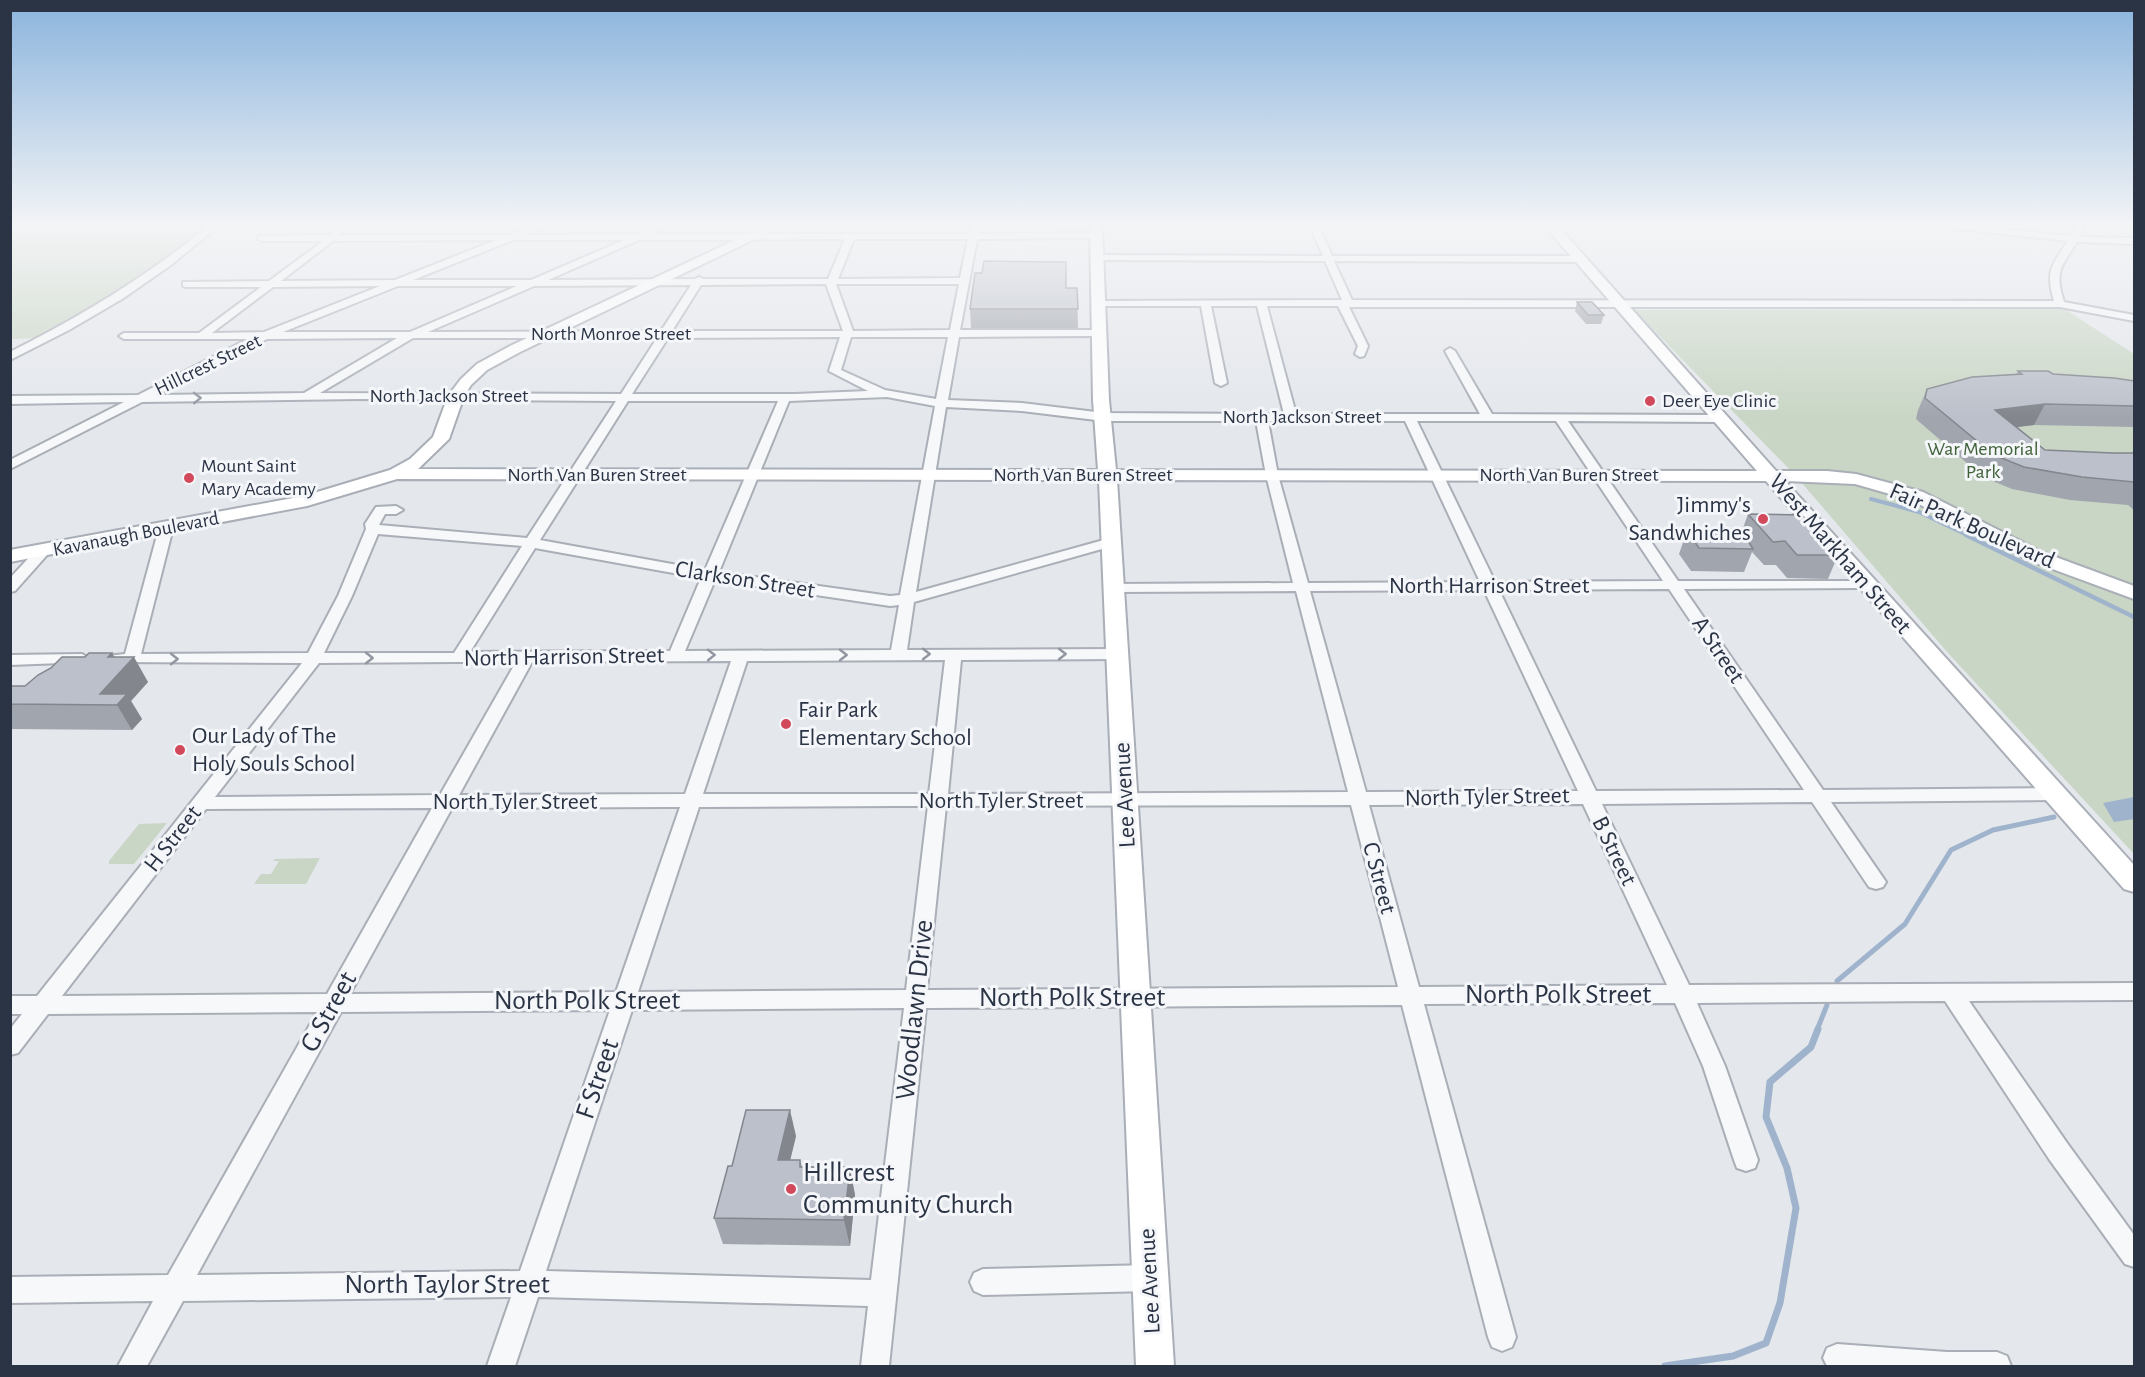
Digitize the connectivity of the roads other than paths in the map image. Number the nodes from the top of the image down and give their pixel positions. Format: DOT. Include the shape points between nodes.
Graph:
graph roads {
  1 [pos="133,288"];
  2 [pos="265,288"];
  3 [pos="387,288"];
  4 [pos="520,288"];
  5 [pos="643,288"];
  6 [pos="694,288"];
  7 [pos="833,288"];
  8 [pos="963,288"];
  9 [pos="1098,288"];
  10 [pos="1340,288"];
  11 [pos="1605,288"];
  12 [pos="2054,288"];
  13 [pos="1099,303"];
  14 [pos="1205,303"];
  15 [pos="1261,303"];
  16 [pos="1346,304"];
  17 [pos="1619,304"];
  18 [pos="2060,304"];
  19 [pos="2134,318"];
  20 [pos="955,333"];
  21 [pos="1099,333"];
  22 [pos="414,334"];
  23 [pos="548,334"];
  24 [pos="665,334"];
  25 [pos="846,334"];
  26 [pos="124,336"];
  27 [pos="201,336"];
  28 [pos="266,336"];
  29 [pos="1450,351"];
  30 [pos="1360,354"];
  31 [pos="10,357"];
  32 [pos="1221,383"];
  33 [pos="888,394"];
  34 [pos="306,396"];
  35 [pos="456,396"];
  36 [pos="625,397"];
  37 [pos="786,398"];
  38 [pos="10,400"];
  39 [pos="138,400"];
  40 [pos="943,405"];
  41 [pos="1104,417"];
  42 [pos="1261,417"];
  43 [pos="1291,417"];
  44 [pos="1409,417"];
  45 [pos="1488,417"];
  46 [pos="1560,418"];
  47 [pos="1718,418"];
  48 [pos="10,465"];
  49 [pos="396,474"];
  50 [pos="576,474"];
  51 [pos="754,474"];
  52 [pos="928,474"];
  53 [pos="1108,474"];
  54 [pos="1272,475"];
  55 [pos="1599,475"];
  56 [pos="1770,475"];
  57 [pos="1435,476"];
  58 [pos="396,510"];
  59 [pos="166,528"];
  60 [pos="373,529"];
  61 [pos="1111,542"];
  62 [pos="532,543"];
  63 [pos="42,552"];
  64 [pos="10,556"];
  65 [pos="710,575"];
  66 [pos="1866,584"];
  67 [pos="1675,585"];
  68 [pos="1489,586"];
  69 [pos="10,588"];
  70 [pos="1113,588"];
  71 [pos="1304,588"];
  72 [pos="2134,592"];
  73 [pos="908,599"];
  74 [pos="898,654"];
  75 [pos="954,654"];
  76 [pos="1117,654"];
  77 [pos="741,655"];
  78 [pos="676,656"];
  79 [pos="314,658"];
  80 [pos="458,658"];
  81 [pos="526,658"];
  82 [pos="132,659"];
  83 [pos="10,660"];
  84 [pos="2053,794"];
  85 [pos="1816,795"];
  86 [pos="1588,796"];
  87 [pos="1359,800"];
  88 [pos="692,801"];
  89 [pos="937,801"];
  90 [pos="1125,801"];
  91 [pos="201,803"];
  92 [pos="446,803"];
  93 [pos="1876,882"];
  94 [pos="2134,882"];
  95 [pos="2134,991"];
  96 [pos="1951,992"];
  97 [pos="1681,994"];
  98 [pos="1411,996"];
  99 [pos="1135,998"];
  100 [pos="916,999"];
  101 [pos="624,1001"];
  102 [pos="335,1003"];
  103 [pos="10,1005"];
  104 [pos="42,1005"];
  105 [pos="10,1046"];
  106 [pos="1746,1160"];
  107 [pos="2134,1255"];
  108 [pos="1150,1278"];
  109 [pos="983,1282"];
  110 [pos="529,1284"];
  111 [pos="176,1288"];
  112 [pos="10,1290"];
  113 [pos="883,1293"];
  114 [pos="1502,1337"];
  115 [pos="1837,1358"];
  116 [pos="132,1366"];
  117 [pos="501,1366"];
  118 [pos="875,1366"];
  119 [pos="1155,1366"];
  120 [pos="1947,1366"];
  121 [pos="1997,1366"];
  1 -- 31 [label="street"];
  2 -- 27 [label="street"];
  3 -- 28 [label="street, Hillcrest Street"];
  4 -- 22 [label="street"];
  5 -- 23 [label="street, Kavanaugh Boulevard"];
  6 -- 24 [label="street"];
  7 -- 25 [label="street, North Jackson Street" via="848,326"];
  8 -- 20 [label="street"];
  9 -- 13 [label="street, Lee Avenue"];
  10 -- 16 [label="street"];
  11 -- 17 [label="street, West Markham Street"];
  12 -- 18 [label="street"];
  13 -- 14 [label="street"];
  13 -- 21 [label="street, Lee Avenue"];
  14 -- 15 [label="street"];
  14 -- 32 [label="street"];
  15 -- 16 [label="street"];
  15 -- 43 [label="street"];
  16 -- 17 [label="street"];
  16 -- 30 [label="street" via="1363,346"];
  17 -- 18 [label="street"];
  17 -- 47 [label="street, West Markham Street"];
  18 -- 19 [label="street"];
  20 -- 21 [label="street, North Monroe Street"];
  20 -- 25 [label="street, North Monroe Street"];
  20 -- 40 [label="street"];
  21 -- 41 [label="street, Lee Avenue"];
  22 -- 23 [label="street, North Monroe Street"];
  22 -- 28 [label="street, North Monroe Street"];
  22 -- 34 [label="street"];
  23 -- 24 [label="street, North Monroe Street"];
  23 -- 35 [label="street, Kavanaugh Boulevard" via="482,367"];
  24 -- 25 [label="street, North Monroe Street"];
  24 -- 36 [label="street"];
  25 -- 33 [label="street, North Jackson Street" via="835,371"];
  26 -- 27 [label="street, North Monroe Street"];
  27 -- 28 [label="street, North Monroe Street"];
  28 -- 39 [label="street, Hillcrest Street"];
  29 -- 45 [label="street"];
  33 -- 37 [label="street, North Jackson Street"];
  33 -- 40 [label="street, North Jackson Street"];
  34 -- 35 [label="street, North Jackson Street"];
  39 -- 34 [label="street, North Jackson Street, one-way"];
  35 -- 36 [label="street, North Jackson Street"];
  35 -- 49 [label="street, Kavanaugh Boulevard" via="441,439 416,463"];
  36 -- 37 [label="street, North Jackson Street"];
  36 -- 50 [label="street"];
  37 -- 51 [label="street"];
  38 -- 39 [label="street, North Jackson Street"];
  39 -- 48 [label="street, Hillcrest Street"];
  40 -- 41 [label="street, North Jackson Street" via="1023,407"];
  40 -- 52 [label="street"];
  41 -- 42 [label="street, North Jackson Street"];
  41 -- 53 [label="street, Lee Avenue"];
  42 -- 43 [label="street, North Jackson Street"];
  42 -- 54 [label="street, C Street"];
  43 -- 44 [label="street, North Jackson Street"];
  44 -- 45 [label="street, North Jackson Street"];
  44 -- 57 [label="street, B Street"];
  45 -- 46 [label="street, North Jackson Street"];
  46 -- 47 [label="street, North Jackson Street"];
  46 -- 55 [label="street, A Street"];
  47 -- 56 [label="street, West Markham Street"];
  49 -- 50 [label="street, North Van Buren Street"];
  49 -- 59 [label="street, Kavanaugh Boulevard" via="318,498"];
  50 -- 51 [label="street, North Van Buren Street"];
  50 -- 62 [label="street"];
  51 -- 52 [label="street, North Van Buren Street"];
  51 -- 65 [label="street"];
  52 -- 53 [label="street, North Van Buren Street"];
  52 -- 73 [label="street"];
  53 -- 54 [label="street, North Van Buren Street"];
  53 -- 61 [label="street, Lee Avenue"];
  54 -- 57 [label="street, North Van Buren Street"];
  54 -- 71 [label="street, C Street"];
  55 -- 56 [label="street, North Van Buren Street"];
  55 -- 57 [label="street, North Van Buren Street"];
  55 -- 67 [label="street, A Street"];
  56 -- 66 [label="street, West Markham Street"];
  56 -- 72 [label="street, Fair Park Boulevard" via="1840,478 1899,490 1935,504 2035,556"];
  57 -- 68 [label="street, B Street"];
  58 -- 60 [label="street, H Street" via="381,510"];
  59 -- 63 [label="street, Kavanaugh Boulevard"];
  59 -- 82 [label="street"];
  60 -- 62 [label="street, Clarkson Street"];
  60 -- 79 [label="street, H Street"];
  61 -- 70 [label="street, Lee Avenue"];
  61 -- 73 [label="street, Clarkson Street"];
  62 -- 65 [label="street, Clarkson Street"];
  62 -- 80 [label="street"];
  63 -- 64 [label="street, Kavanaugh Boulevard"];
  63 -- 69 [label="street"];
  65 -- 73 [label="street, Clarkson Street" via="871,599"];
  65 -- 78 [label="street"];
  66 -- 67 [label="street, North Harrison Street"];
  66 -- 84 [label="street, West Markham Street"];
  67 -- 68 [label="street, North Harrison Street"];
  67 -- 85 [label="street, A Street"];
  68 -- 71 [label="street, North Harrison Street"];
  68 -- 86 [label="street, B Street"];
  70 -- 71 [label="street, North Harrison Street"];
  70 -- 76 [label="street, Lee Avenue"];
  71 -- 87 [label="street, C Street"];
  73 -- 74 [label="street"];
  74 -- 75 [label="street, North Harrison Street, one-way"];
  77 -- 74 [label="street, North Harrison Street, one-way"];
  75 -- 76 [label="street, North Harrison Street, one-way"];
  75 -- 89 [label="street, Woodlawn Drive"];
  76 -- 90 [label="street, Lee Avenue"];
  78 -- 77 [label="street, North Harrison Street, one-way"];
  77 -- 88 [label="street, F Street"];
  78 -- 81 [label="street, North Harrison Street"];
  79 -- 80 [label="street, North Harrison Street, one-way"];
  82 -- 79 [label="street, North Harrison Street, one-way"];
  79 -- 91 [label="street, H Street"];
  80 -- 81 [label="street, North Harrison Street"];
  81 -- 92 [label="street, G Street"];
  82 -- 83 [label="street, North Harrison Street"];
  84 -- 85 [label="street, North Tyler Street"];
  84 -- 94 [label="street, West Markham Street"];
  85 -- 86 [label="street, North Tyler Street"];
  85 -- 93 [label="street, A Street"];
  86 -- 87 [label="street, North Tyler Street"];
  86 -- 97 [label="street, B Street"];
  87 -- 90 [label="street, North Tyler Street"];
  87 -- 98 [label="street, C Street"];
  88 -- 89 [label="street, North Tyler Street"];
  88 -- 92 [label="street, North Tyler Street"];
  88 -- 101 [label="street, F Street"];
  89 -- 90 [label="street, North Tyler Street"];
  89 -- 100 [label="street, Woodlawn Drive"];
  90 -- 99 [label="street, Lee Avenue"];
  91 -- 92 [label="street, North Tyler Street"];
  91 -- 104 [label="street, H Street"];
  92 -- 102 [label="street, G Street"];
  95 -- 96 [label="street, North Polk Street"];
  96 -- 97 [label="street, North Polk Street"];
  96 -- 107 [label="street"];
  97 -- 98 [label="street, North Polk Street"];
  97 -- 106 [label="street, B Street" via="1714,1066"];
  98 -- 99 [label="street, North Polk Street"];
  98 -- 114 [label="street, C Street"];
  99 -- 100 [label="street, North Polk Street"];
  99 -- 108 [label="street, Lee Avenue"];
  100 -- 101 [label="street, North Polk Street"];
  100 -- 113 [label="street, Woodlawn Drive"];
  101 -- 102 [label="street, North Polk Street"];
  101 -- 110 [label="street, F Street"];
  102 -- 104 [label="street, North Polk Street"];
  102 -- 111 [label="street, G Street"];
  103 -- 104 [label="street, North Polk Street"];
  104 -- 105 [label="street, H Street"];
  108 -- 109 [label="street"];
  108 -- 119 [label="street, Lee Avenue"];
  110 -- 111 [label="street, North Taylor Street"];
  110 -- 113 [label="street, North Taylor Street"];
  110 -- 117 [label="street, F Street"];
  111 -- 112 [label="street, North Taylor Street"];
  111 -- 116 [label="street, G Street"];
  113 -- 118 [label="street, Woodlawn Drive"];
  115 -- 120 [label="street"];
  120 -- 121 [label="street"];
}
